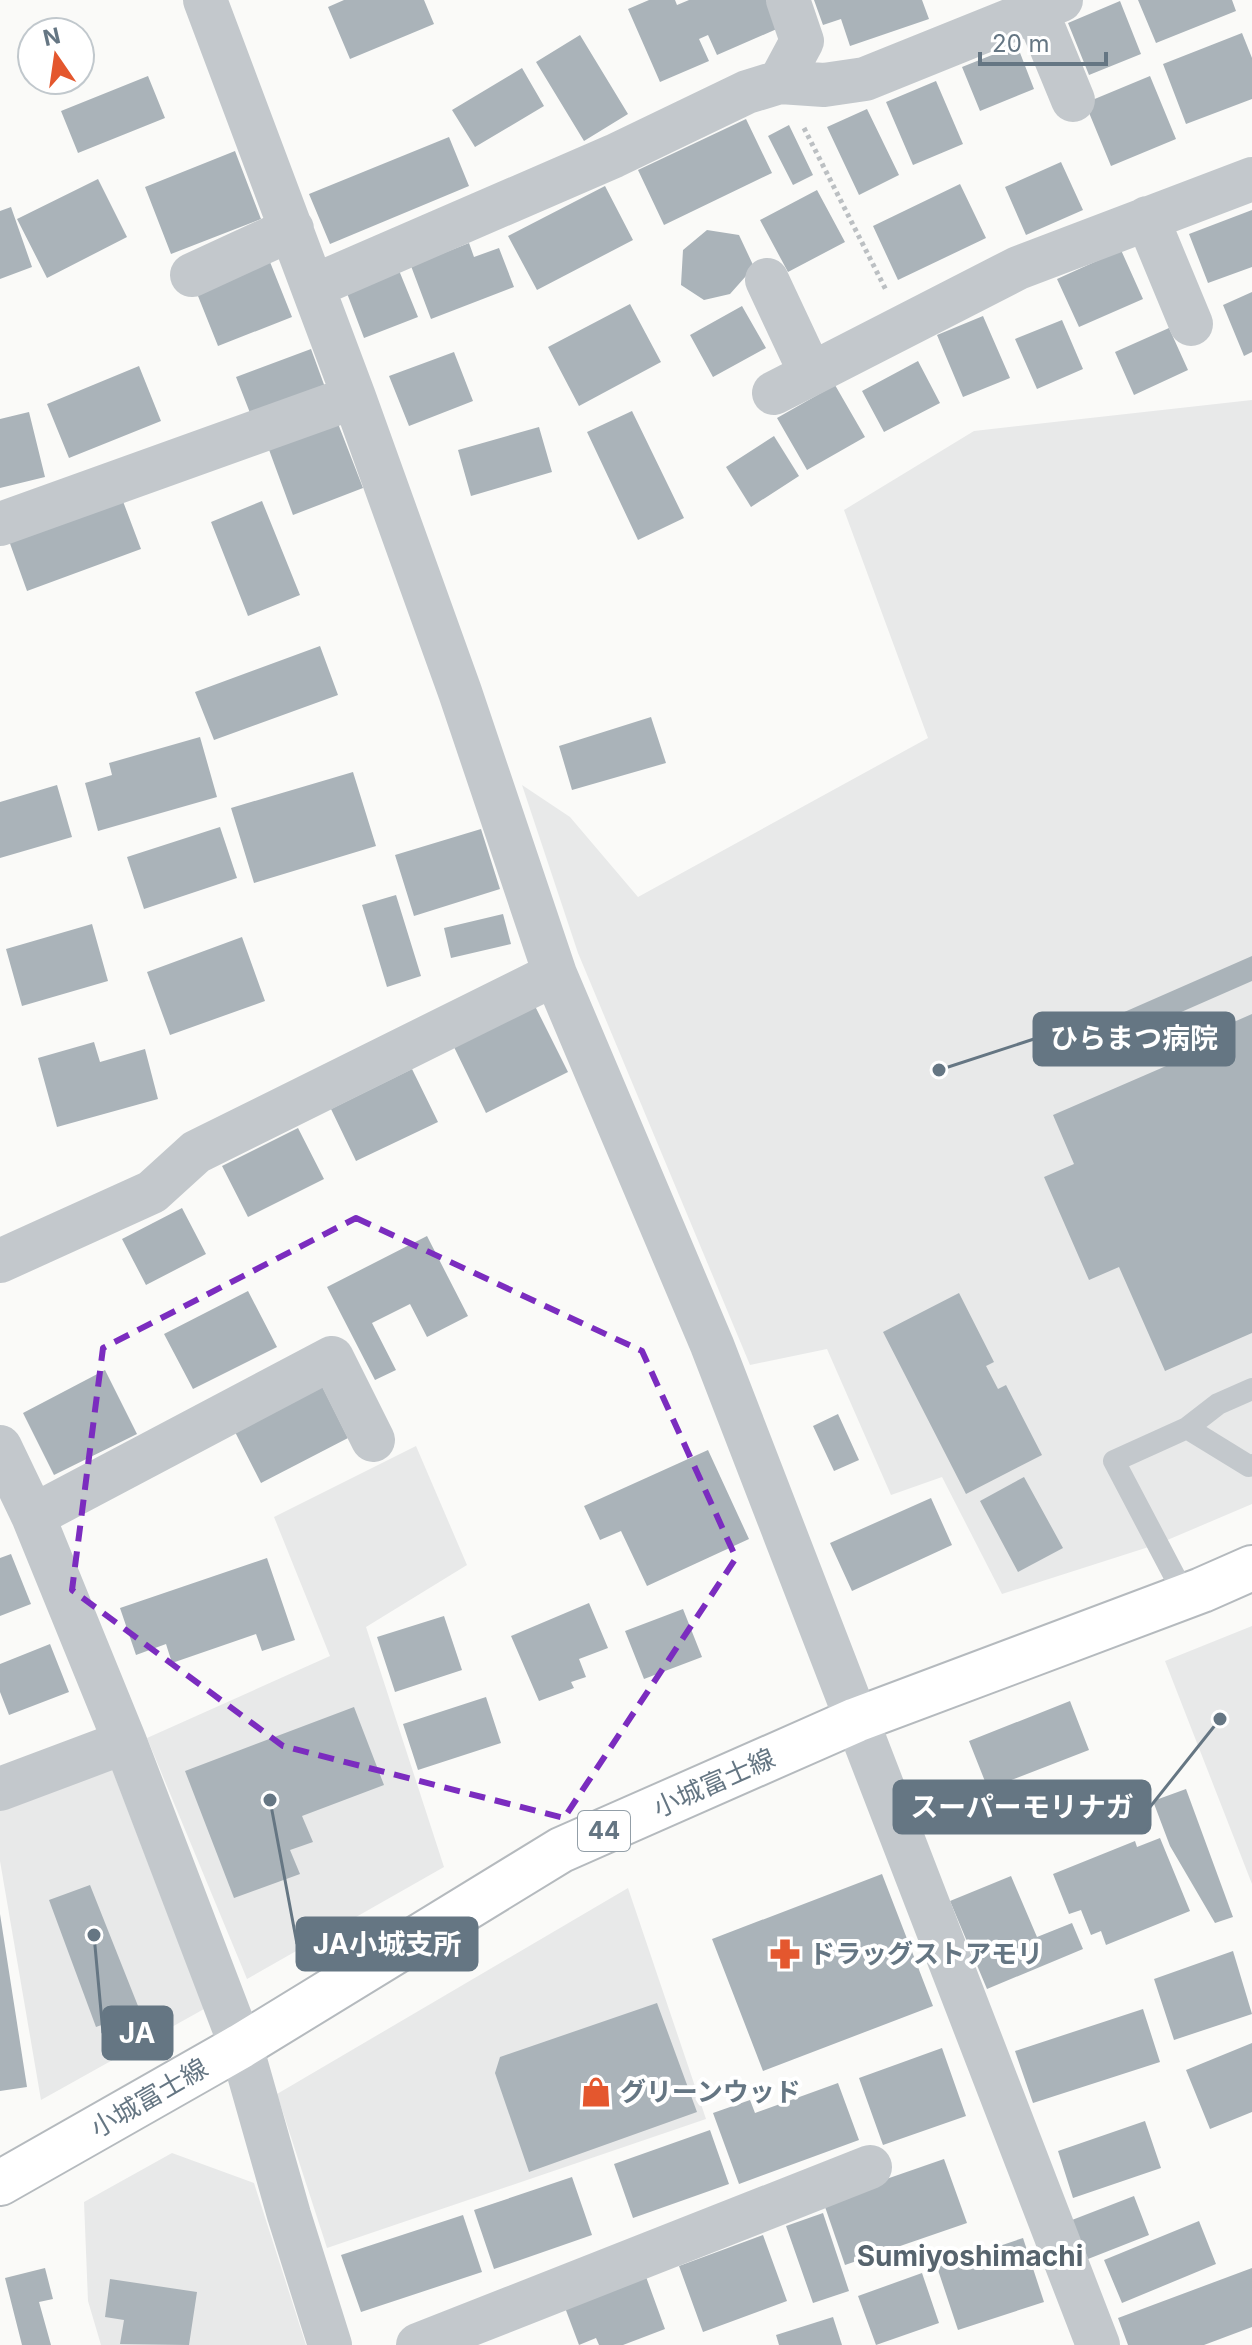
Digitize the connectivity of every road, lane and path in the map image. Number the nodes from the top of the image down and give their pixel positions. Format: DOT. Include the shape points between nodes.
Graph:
graph roads {
  1 [pos="205,0"];
  2 [pos="788,0"];
  3 [pos="1048,5"];
  4 [pos="780,82"];
  5 [pos="1073,100"];
  6 [pos="1252,179"];
  7 [pos="1147,218"];
  8 [pos="292,229"];
  9 [pos="192,275"];
  10 [pos="767,280"];
  11 [pos="314,286"];
  12 [pos="1191,324"];
  13 [pos="904,327"];
  14 [pos="354,397"];
  15 [pos="0,524"];
  16 [pos="555,974"];
  17 [pos="0,1261"];
  18 [pos="1252,1389"];
  19 [pos="1187,1428"];
  20 [pos="373,1440"];
  21 [pos="0,1447"];
  22 [pos="1252,1465"];
  23 [pos="33,1516"];
  24 [pos="1252,1568"];
  25 [pos="1185,1596"];
  26 [pos="856,1720"];
  27 [pos="125,1742"];
  28 [pos="0,1789"];
  29 [pos="241,2046"];
  30 [pos="870,2167"];
  31 [pos="0,2183"];
  32 [pos="330,2345"];
  33 [pos="418,2345"];
  34 [pos="1098,2345"];
  1 -- 8 [label="street"];
  2 -- 4 [label="street" via="802,41"];
  3 -- 4 [label="street" via="865,79 824,85"];
  3 -- 5 [label="street"];
  4 -- 11 [label="street" via="747,92 614,156"];
  4 -- 13 [label="path"];
  6 -- 7 [label="street"];
  7 -- 12 [label="street"];
  7 -- 13 [label="street" via="1018,268"];
  8 -- 9 [label="street"];
  8 -- 11 [label="street"];
  10 -- 13 [label="street" via="793,384"];
  11 -- 14 [label="street"];
  14 -- 15 [label="street"];
  14 -- 16 [label="street"];
  16 -- 17 [label="street" via="196,1152 152,1192"];
  16 -- 26 [label="street" via="712,1345"];
  18 -- 19 [label="lane" via="1218,1404"];
  19 -- 22 [label="lane"];
  19 -- 25 [label="lane" via="1114,1461"];
  20 -- 23 [label="street" via="332,1358"];
  21 -- 23 [label="street"];
  23 -- 27 [label="street"];
  24 -- 25 [label="main road, 小城富士線 / 44"];
  25 -- 26 [label="main road, 小城富士線 / 44"];
  26 -- 29 [label="main road, 小城富士線 / 44" via="561,1850"];
  26 -- 34 [label="street"];
  27 -- 28 [label="street"];
  27 -- 29 [label="street"];
  29 -- 31 [label="main road, 小城富士線 / 44"];
  29 -- 32 [label="street"];
  30 -- 33 [label="street"];
}
